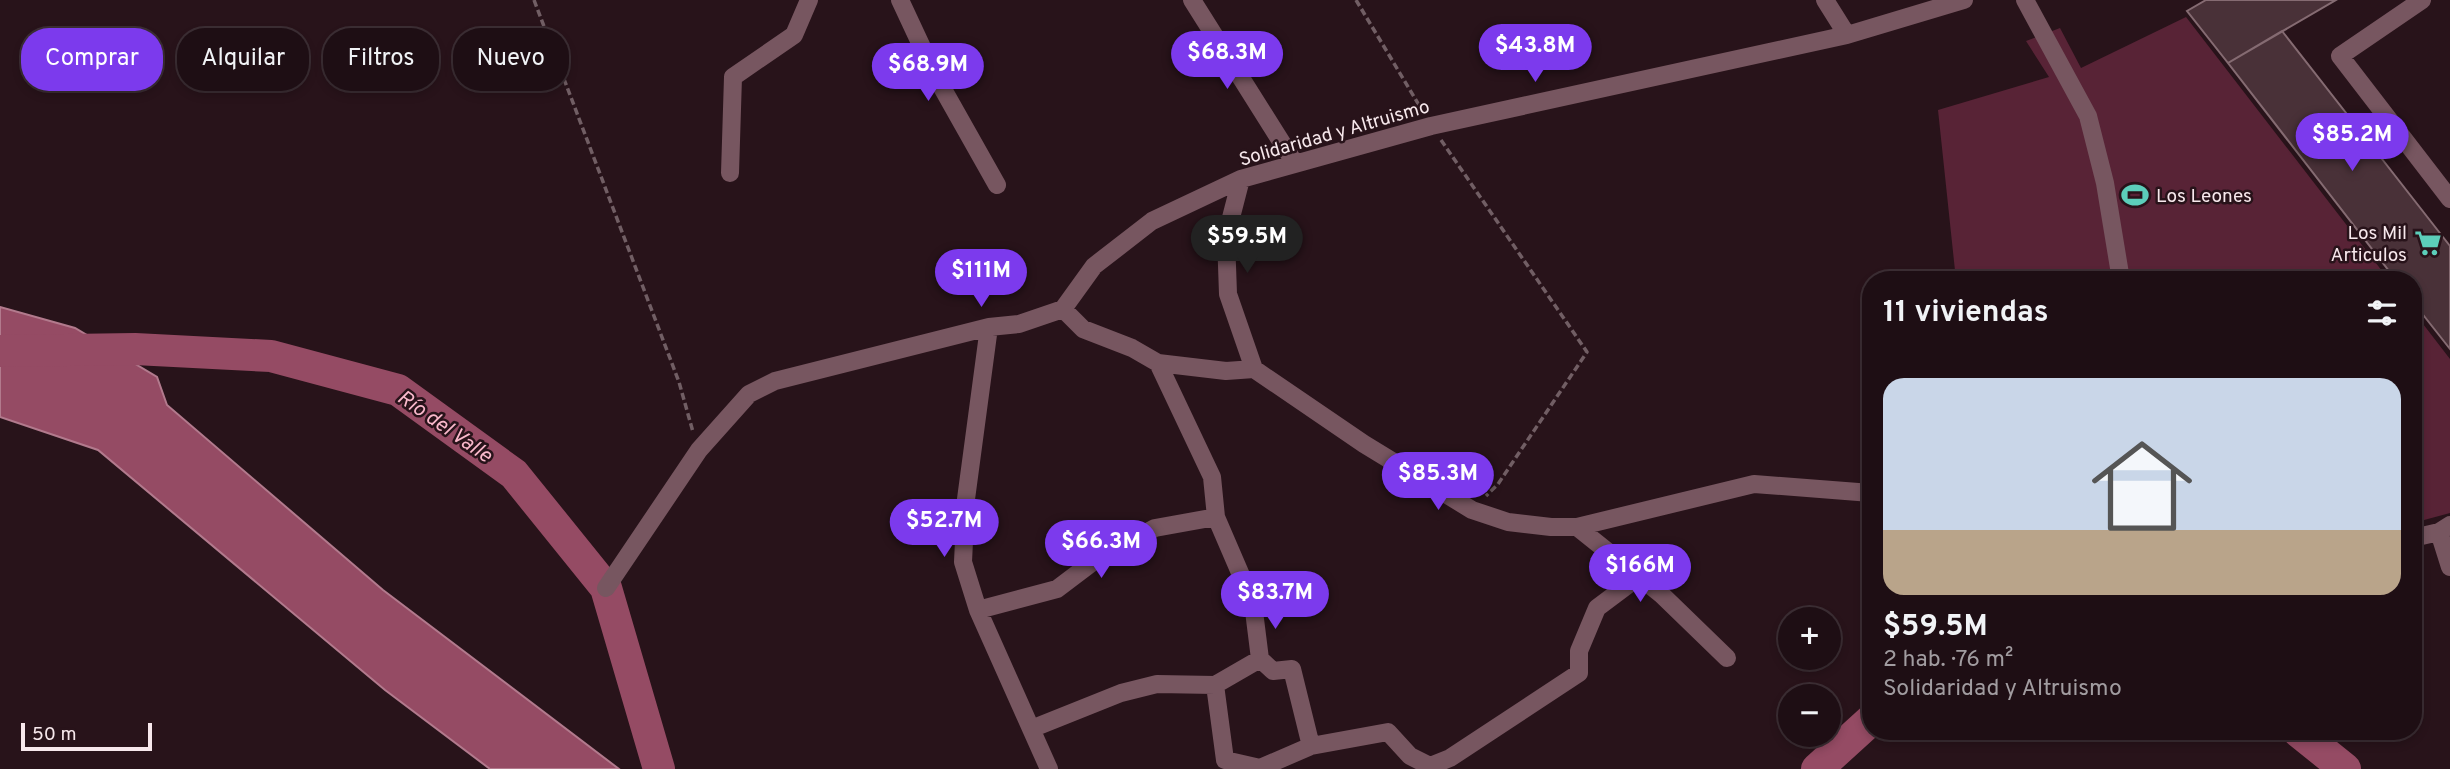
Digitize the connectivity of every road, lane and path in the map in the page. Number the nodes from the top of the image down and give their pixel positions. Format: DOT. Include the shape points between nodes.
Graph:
graph roads {
  1 [pos="534,0"];
  2 [pos="809,0"];
  3 [pos="900,0"];
  4 [pos="1192,0"];
  5 [pos="1356,0"];
  6 [pos="1825,0"];
  7 [pos="1964,0"];
  8 [pos="2025,0"];
  9 [pos="2422,0"];
  10 [pos="1847,35"];
  11 [pos="1431,125"];
  12 [pos="1294,162"];
  13 [pos="730,173"];
  14 [pos="1241,179"];
  15 [pos="997,184"];
  16 [pos="2450,200"];
  17 [pos="2120,271"];
  18 [pos="1063,309"];
  19 [pos="989,327"];
  20 [pos="1158,363"];
  21 [pos="1254,369"];
  22 [pos="699,450"];
  23 [pos="1862,492"];
  24 [pos="1472,510"];
  25 [pos="1216,517"];
  26 [pos="1577,527"];
  27 [pos="2444,528"];
  28 [pos="2422,534"];
  29 [pos="2450,567"];
  30 [pos="1637,578"];
  31 [pos="606,588"];
  32 [pos="978,610"];
  33 [pos="1727,658"];
  34 [pos="1260,659"];
  35 [pos="1215,685"];
  36 [pos="1031,729"];
  37 [pos="1311,746"];
  38 [pos="1049,769"];
  1 -- 22 [label="path" via="679,382"];
  2 -- 13 [label="street" via="794,36 733,77"];
  3 -- 15 [label="street" via="934,75"];
  4 -- 12 [label="street"];
  5 -- 11 [label="path"];
  6 -- 10 [label="street"];
  7 -- 10 [label="street, Solidaridad y Altruismo"];
  8 -- 17 [label="street" via="2088,116"];
  9 -- 16 [label="street" via="2340,56"];
  10 -- 11 [label="street, Solidaridad y Altruismo"];
  11 -- 12 [label="street, Solidaridad y Altruismo"];
  11 -- 24 [label="path" via="1587,352 1498,484"];
  12 -- 14 [label="street, Solidaridad y Altruismo"];
  14 -- 18 [label="street, Solidaridad y Altruismo" via="1152,221 1094,265"];
  14 -- 21 [label="street" via="1226,237 1228,294"];
  18 -- 19 [label="street" via="1019,324"];
  18 -- 20 [label="street" via="1083,329"];
  19 -- 22 [label="street" via="775,381 749,394"];
  19 -- 32 [label="street" via="963,562"];
  20 -- 21 [label="street" via="1226,371"];
  20 -- 25 [label="street" via="1212,477"];
  21 -- 24 [label="street"];
  22 -- 31 [label="street"];
  23 -- 26 [label="street" via="1754,484"];
  24 -- 26 [label="street" via="1508,522"];
  25 -- 32 [label="street" via="1155,528 1098,558 1057,589"];
  25 -- 34 [label="street" via="1253,603"];
  26 -- 30 [label="street"];
  27 -- 28 [label="street"];
  27 -- 29 [label="street"];
  30 -- 33 [label="street"];
  30 -- 37 [label="street" via="1597,608 1579,650 1578,673 1450,758 1430,766 1410,756 1388,732"];
  32 -- 36 [label="street"];
  34 -- 35 [label="street"];
  34 -- 37 [label="street" via="1273,671 1292,669"];
  35 -- 36 [label="street" via="1157,684 1121,693"];
  35 -- 37 [label="street" via="1225,760 1260,768"];
  36 -- 38 [label="street"];
}
